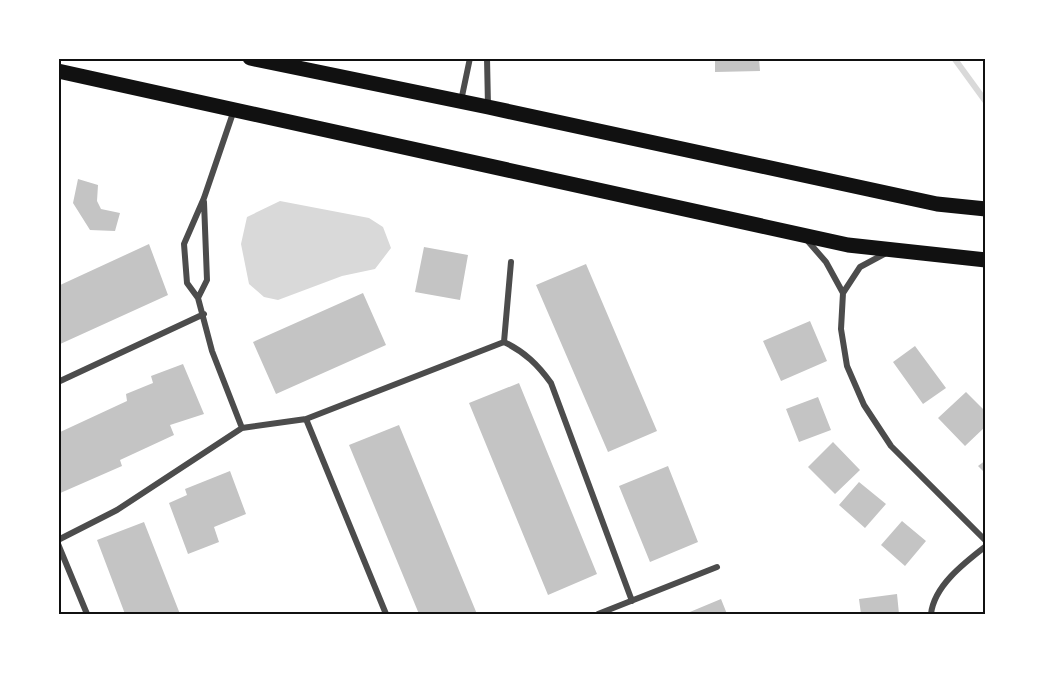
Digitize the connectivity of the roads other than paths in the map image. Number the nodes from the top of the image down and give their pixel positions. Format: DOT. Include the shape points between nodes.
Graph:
graph roads {
  1 [pos="250,58"];
  2 [pos="299,58"];
  3 [pos="470,58"];
  4 [pos="487,58"];
  5 [pos="58,71"];
  6 [pos="315,72"];
  7 [pos="461,101"];
  8 [pos="488,106"];
  9 [pos="234,109"];
  10 [pos="204,198"];
  11 [pos="986,209"];
  12 [pos="802,235"];
  13 [pos="892,250"];
  14 [pos="986,260"];
  15 [pos="511,262"];
  16 [pos="843,293"];
  17 [pos="198,298"];
  18 [pos="204,314"];
  19 [pos="504,342"];
  20 [pos="58,381"];
  21 [pos="306,419"];
  22 [pos="242,428"];
  23 [pos="986,541"];
  24 [pos="58,542"];
  25 [pos="986,546"];
  26 [pos="717,567"];
  27 [pos="632,601"];
  28 [pos="87,615"];
  29 [pos="386,615"];
  30 [pos="598,615"];
  31 [pos="931,615"];
  1 -- 6 [label="main road"];
  2 -- 6 [label="street"];
  3 -- 7 [label="street"];
  4 -- 8 [label="street"];
  5 -- 9 [label="main road"];
  6 -- 7 [label="main road"];
  7 -- 8 [label="main road"];
  8 -- 11 [label="main road" via="937,204"];
  9 -- 10 [label="street"];
  9 -- 12 [label="main road"];
  10 -- 17 [label="street" via="207,280"];
  10 -- 17 [label="street" via="184,244 187,283"];
  12 -- 13 [label="main road"];
  12 -- 16 [label="street" via="826,262"];
  13 -- 14 [label="main road"];
  13 -- 16 [label="street" via="860,267"];
  15 -- 19 [label="street"];
  16 -- 23 [label="street" via="841,329 848,366 864,405 891,446"];
  17 -- 18 [label="street"];
  18 -- 20 [label="street"];
  18 -- 22 [label="street" via="212,351"];
  19 -- 21 [label="street"];
  19 -- 27 [label="street" via="537,364 551,383"];
  21 -- 22 [label="street"];
  21 -- 29 [label="street"];
  22 -- 24 [label="street" via="117,510"];
  24 -- 28 [label="street"];
  25 -- 31 [label="street" via="942,587"];
  26 -- 27 [label="street"];
  27 -- 30 [label="street"];
}
